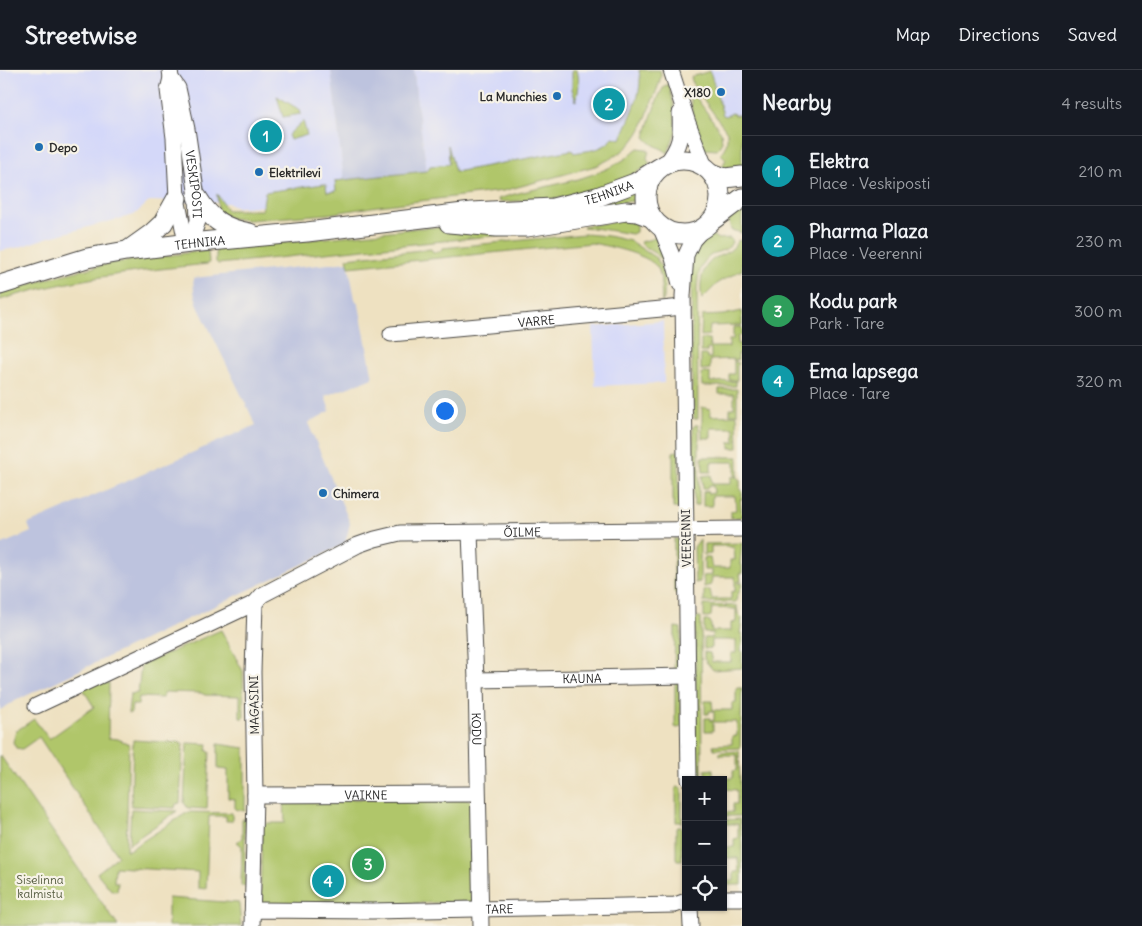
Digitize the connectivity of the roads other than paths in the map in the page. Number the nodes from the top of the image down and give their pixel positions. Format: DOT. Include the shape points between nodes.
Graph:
graph roads {
  1 [pos="672,70"];
  2 [pos="170,74"];
  3 [pos="680,94"];
  4 [pos="663,166"];
  5 [pos="708,170"];
  6 [pos="742,176"];
  7 [pos="197,197"];
  8 [pos="177,198"];
  9 [pos="742,198"];
  10 [pos="403,221"];
  11 [pos="656,222"];
  12 [pos="708,224"];
  13 [pos="266,235"];
  14 [pos="190,243"];
  15 [pos="126,251"];
  16 [pos="0,285"];
  17 [pos="683,302"];
  18 [pos="392,334"];
  19 [pos="686,529"];
  20 [pos="742,529"];
  21 [pos="470,533"];
  22 [pos="255,604"];
  23 [pos="688,676"];
  24 [pos="476,680"];
  25 [pos="36,706"];
  26 [pos="689,776"];
  27 [pos="478,794"];
  28 [pos="255,796"];
  29 [pos="727,898"];
  30 [pos="742,898"];
  31 [pos="682,902"];
  32 [pos="481,908"];
  33 [pos="690,911"];
  34 [pos="252,919"];
  35 [pos="482,926"];
  36 [pos="691,926"];
  1 -- 3 [label="street"];
  2 -- 7 [label="street, VESKIPOSTI" via="178,88 187,129"];
  2 -- 8 [label="street, VESKIPOSTI" via="168,90"];
  3 -- 4 [label="street" via="678,148"];
  3 -- 5 [label="street" via="688,123"];
  4 -- 5 [label="main road" via="683,160"];
  4 -- 10 [label="main road, TEHNIKA" via="635,183 598,197 553,208 472,212"];
  4 -- 11 [label="main road" via="650,180 646,195 647,206"];
  5 -- 6 [label="main road" via="725,178"];
  5 -- 12 [label="main road" via="717,181 720,193 718,210"];
  7 -- 13 [label="main road" via="217,222 237,230"];
  7 -- 14 [label="street, VESKIPOSTI" via="198,221"];
  8 -- 14 [label="street, VESKIPOSTI" via="184,233"];
  8 -- 15 [label="main road" via="163,222"];
  9 -- 12 [label="main road"];
  10 -- 11 [label="main road, TEHNIKA" via="527,227 613,212 637,212"];
  10 -- 13 [label="main road, TEHNIKA"];
  11 -- 12 [label="main road" via="668,232 685,235"];
  11 -- 17 [label="street, VEERENNI" via="673,258"];
  12 -- 17 [label="street, VEERENNI" via="693,240 686,255"];
  13 -- 14 [label="main road, TEHNIKA"];
  14 -- 15 [label="main road, TEHNIKA"];
  15 -- 16 [label="main road, TEHNIKA" via="87,258"];
  17 -- 18 [label="street, VARRE"];
  17 -- 19 [label="street, VEERENNI"];
  19 -- 20 [label="street, ÕILME"];
  19 -- 21 [label="street, ÕILME"];
  19 -- 23 [label="street, VEERENNI"];
  21 -- 22 [label="street, ÕILME" via="400,534 375,539 262,595"];
  21 -- 24 [label="street, KODU"];
  22 -- 25 [label="street"];
  22 -- 28 [label="street, MAGASINI"];
  23 -- 24 [label="street, KAUNA"];
  23 -- 26 [label="street, VEERENNI"];
  24 -- 27 [label="street, KODU"];
  27 -- 28 [label="street, VAIKNE"];
  27 -- 32 [label="street, KODU"];
  28 -- 34 [label="street, MAGASINI"];
  29 -- 30 [label="street"];
  31 -- 32 [label="street, TARE"];
  32 -- 34 [label="street, TARE" via="260,910"];
  32 -- 35 [label="street, KODU"];
  33 -- 36 [label="street"];
}
